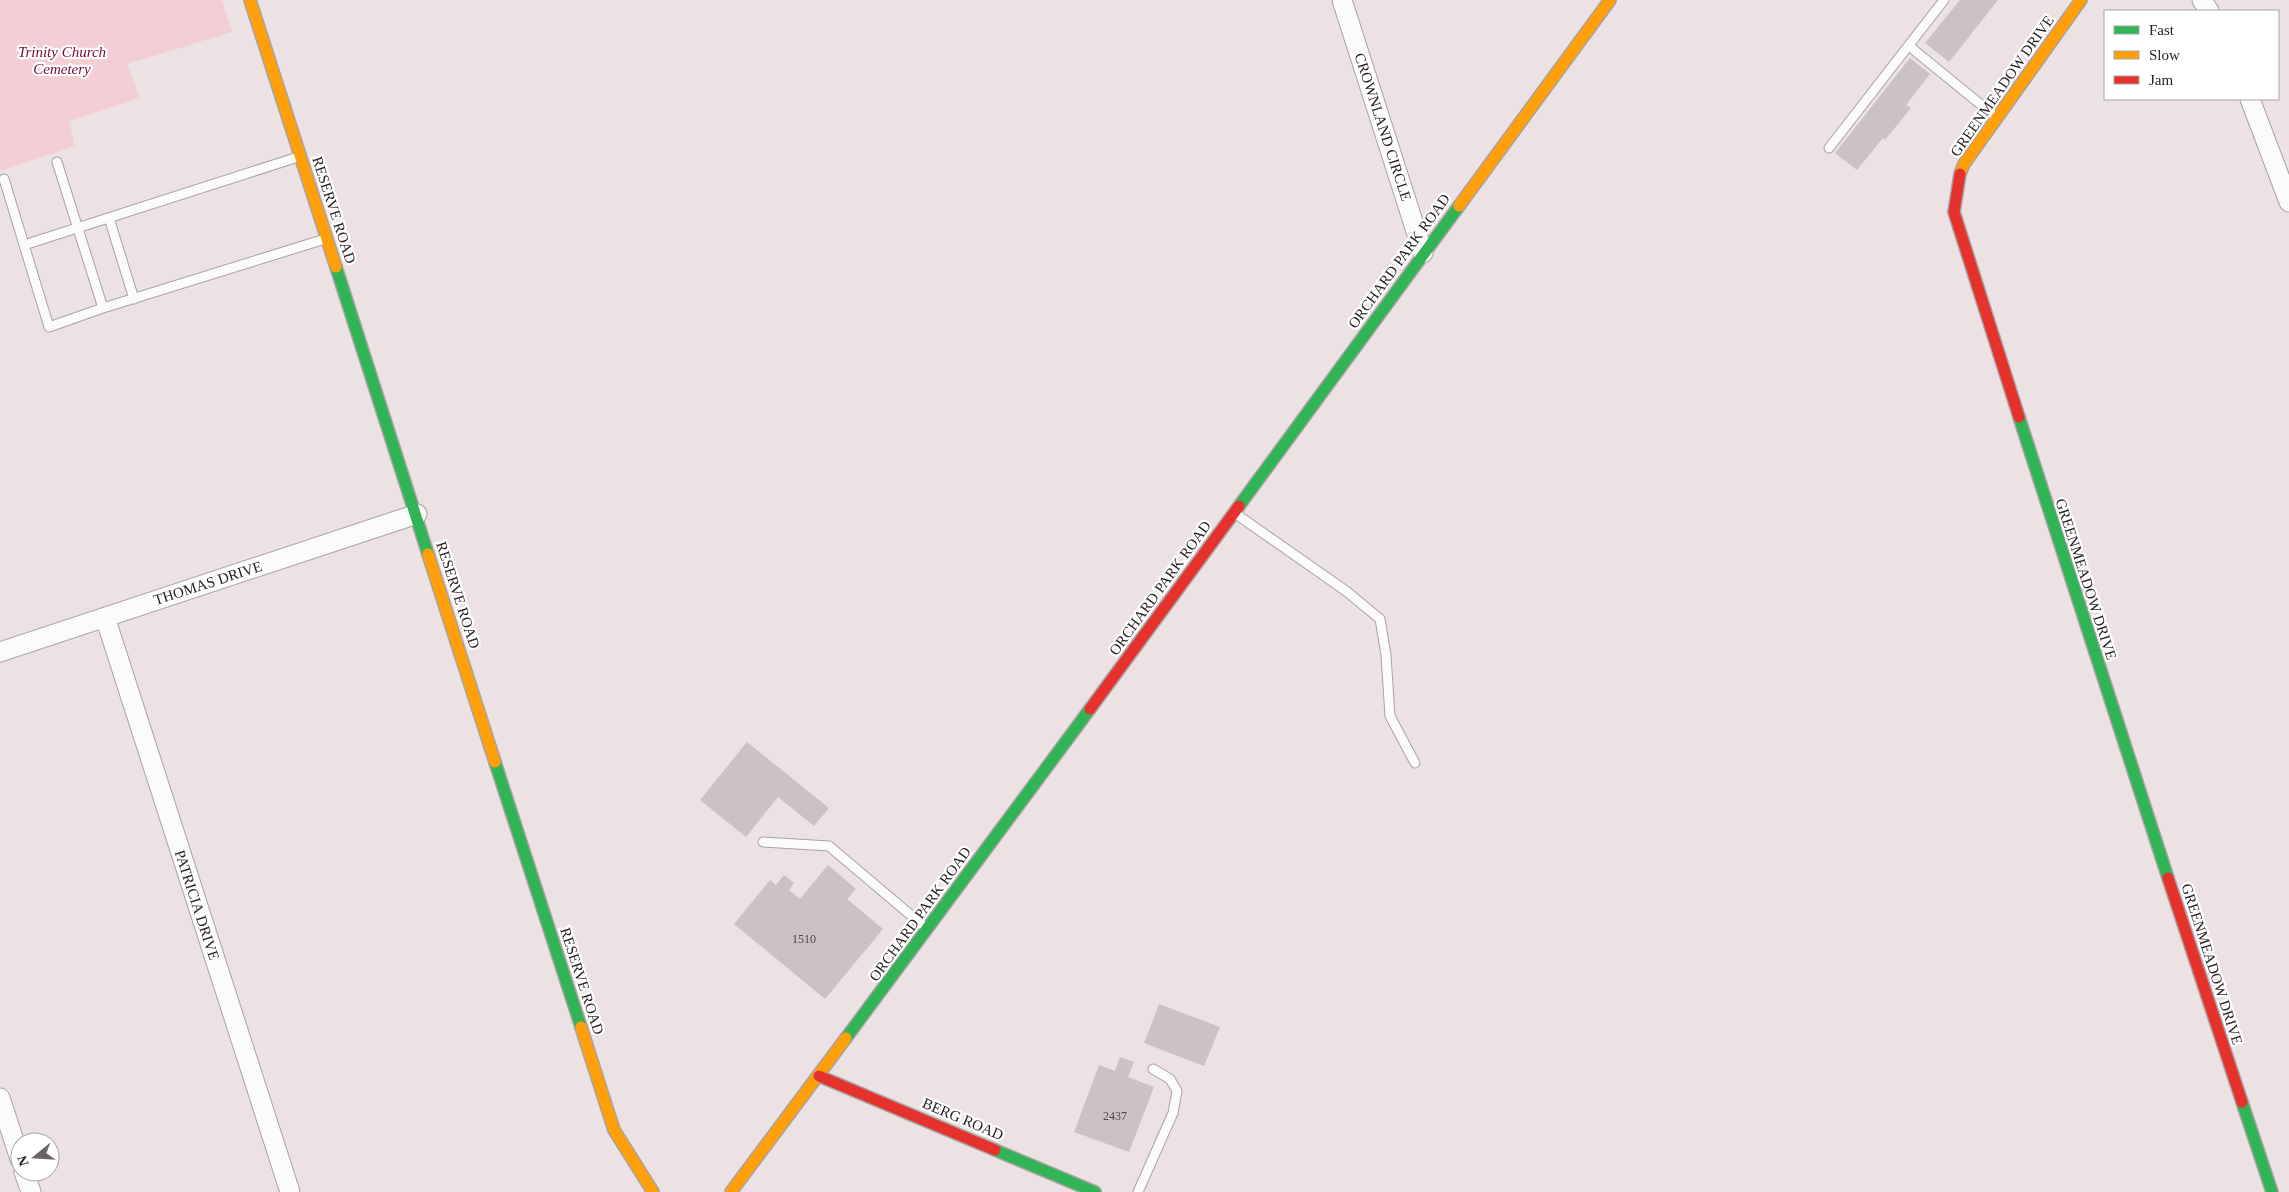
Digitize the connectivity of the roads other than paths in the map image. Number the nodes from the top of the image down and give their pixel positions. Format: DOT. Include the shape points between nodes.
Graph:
graph roads {
  1 [pos="250,0"];
  2 [pos="1342,0"];
  3 [pos="1610,0"];
  4 [pos="1944,0"];
  5 [pos="2080,0"];
  6 [pos="1909,46"];
  7 [pos="2250,100"];
  8 [pos="1996,117"];
  9 [pos="1829,148"];
  10 [pos="301,156"];
  11 [pos="57,162"];
  12 [pos="4,179"];
  13 [pos="2289,202"];
  14 [pos="109,218"];
  15 [pos="78,228"];
  16 [pos="327,238"];
  17 [pos="24,244"];
  18 [pos="1424,253"];
  19 [pos="134,298"];
  20 [pos="103,308"];
  21 [pos="1234,512"];
  22 [pos="417,514"];
  23 [pos="105,617"];
  24 [pos="0,652"];
  25 [pos="1415,763"];
  26 [pos="763,842"];
  27 [pos="928,929"];
  28 [pos="1153,1069"];
  29 [pos="819,1076"];
  30 [pos="0,1098"];
  31 [pos="11,1132"];
  32 [pos="647,1182"];
  33 [pos="290,1192"];
  34 [pos="639,1192"];
  35 [pos="653,1192"];
  36 [pos="731,1192"];
  37 [pos="1095,1192"];
  38 [pos="1138,1192"];
  39 [pos="2272,1192"];
  1 -- 10 [label="street, RESERVE ROAD"];
  2 -- 18 [label="street, CROWNLAND CIRCLE"];
  3 -- 18 [label="street, ORCHARD PARK ROAD"];
  4 -- 6 [label="lane"];
  5 -- 8 [label="street, GREENMEADOW DRIVE"];
  6 -- 8 [label="lane"];
  6 -- 9 [label="lane"];
  7 -- 13 [label="street"];
  8 -- 39 [label="street, GREENMEADOW DRIVE" via="1964,164 1957,181 1954,196 1958,228 2078,606"];
  10 -- 14 [label="lane"];
  10 -- 16 [label="street, RESERVE ROAD"];
  11 -- 15 [label="lane"];
  12 -- 17 [label="lane"];
  14 -- 15 [label="lane"];
  14 -- 19 [label="lane"];
  15 -- 17 [label="lane"];
  15 -- 20 [label="lane"];
  16 -- 19 [label="lane"];
  16 -- 22 [label="street, RESERVE ROAD"];
  17 -- 20 [label="lane" via="49,326"];
  18 -- 21 [label="street, ORCHARD PARK ROAD"];
  19 -- 20 [label="lane"];
  21 -- 25 [label="lane" via="1380,619 1390,716"];
  21 -- 27 [label="street, ORCHARD PARK ROAD"];
  22 -- 23 [label="street, THOMAS DRIVE"];
  22 -- 32 [label="street, RESERVE ROAD" via="614,1130"];
  23 -- 24 [label="street, THOMAS DRIVE"];
  23 -- 33 [label="street, PATRICIA DRIVE"];
  26 -- 27 [label="lane" via="829,846"];
  27 -- 29 [label="street, ORCHARD PARK ROAD"];
  28 -- 38 [label="lane" via="1170,1079 1177,1091 1173,1113"];
  29 -- 36 [label="street, ORCHARD PARK ROAD"];
  29 -- 37 [label="street, BERG ROAD"];
  30 -- 31 [label="street"];
  32 -- 34 [label="lane"];
  32 -- 35 [label="street, RESERVE ROAD"];
}
